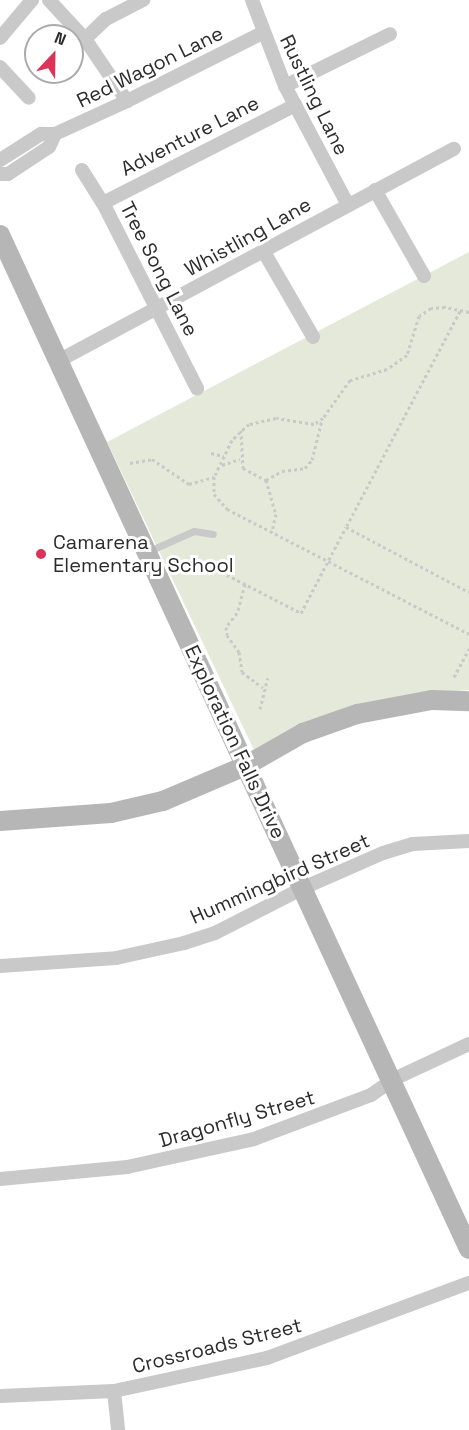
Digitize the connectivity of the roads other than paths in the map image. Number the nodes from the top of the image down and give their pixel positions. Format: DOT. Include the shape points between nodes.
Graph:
graph roads {
  1 [pos="32,0"];
  2 [pos="49,0"];
  3 [pos="144,0"];
  4 [pos="252,0"];
  5 [pos="71,24"];
  6 [pos="262,33"];
  7 [pos="390,34"];
  8 [pos="0,38"];
  9 [pos="84,39"];
  10 [pos="0,67"];
  11 [pos="285,86"];
  12 [pos="29,98"];
  13 [pos="127,101"];
  14 [pos="295,105"];
  15 [pos="55,134"];
  16 [pos="454,149"];
  17 [pos="0,160"];
  18 [pos="82,170"];
  19 [pos="0,174"];
  20 [pos="375,190"];
  21 [pos="103,202"];
  22 [pos="348,205"];
  23 [pos="0,235"];
  24 [pos="264,252"];
  25 [pos="424,276"];
  26 [pos="157,309"];
  27 [pos="313,338"];
  28 [pos="60,360"];
  29 [pos="197,388"];
  30 [pos="213,534"];
  31 [pos="147,552"];
  32 [pos="469,701"];
  33 [pos="245,766"];
  34 [pos="0,821"];
  35 [pos="469,840"];
  36 [pos="303,888"];
  37 [pos="0,966"];
  38 [pos="469,1044"];
  39 [pos="394,1079"];
  40 [pos="0,1179"];
  41 [pos="469,1249"];
  42 [pos="469,1283"];
  43 [pos="114,1392"];
  44 [pos="0,1396"];
  45 [pos="118,1430"];
  1 -- 8 [label="street"];
  2 -- 5 [label="street"];
  3 -- 9 [label="street" via="106,19"];
  4 -- 6 [label="street, Rustling Lane"];
  6 -- 11 [label="street, Rustling Lane"];
  6 -- 13 [label="street, Red Wagon Lane"];
  7 -- 11 [label="street"];
  9 -- 13 [label="street"];
  10 -- 12 [label="street"];
  11 -- 14 [label="street, Rustling Lane"];
  13 -- 15 [label="street, Red Wagon Lane"];
  14 -- 21 [label="street, Adventure Lane"];
  14 -- 22 [label="street, Rustling Lane"];
  15 -- 17 [label="street, Red Wagon Lane" via="41,134"];
  15 -- 19 [label="street, Red Wagon Lane" via="49,147 8,174"];
  16 -- 20 [label="street, Whistling Lane"];
  18 -- 21 [label="street, Tree Song Lane"];
  20 -- 22 [label="street, Whistling Lane"];
  20 -- 25 [label="street"];
  21 -- 26 [label="street, Tree Song Lane"];
  22 -- 24 [label="street, Whistling Lane"];
  23 -- 28 [label="street, Exploration Falls Drive"];
  24 -- 26 [label="street, Whistling Lane"];
  24 -- 27 [label="street"];
  26 -- 28 [label="street, Whistling Lane"];
  26 -- 29 [label="street, Tree Song Lane"];
  28 -- 31 [label="street, Exploration Falls Drive"];
  30 -- 31 [label="lane" via="194,531"];
  31 -- 33 [label="street, Exploration Falls Drive"];
  32 -- 33 [label="street" via="432,700 357,714 303,733"];
  33 -- 34 [label="street" via="163,801 111,813"];
  33 -- 36 [label="street, Exploration Falls Drive"];
  35 -- 36 [label="street, Hummingbird Street" via="413,844"];
  36 -- 37 [label="street, Hummingbird Street" via="215,933 167,947 116,958"];
  36 -- 39 [label="street, Exploration Falls Drive"];
  38 -- 39 [label="street, Dragonfly Street"];
  39 -- 40 [label="street, Dragonfly Street" via="371,1095 333,1111 212,1150 92,1173"];
  39 -- 41 [label="street, Exploration Falls Drive"];
  42 -- 43 [label="street, Crossroads Street" via="267,1358"];
  43 -- 44 [label="street, Crossroads Street"];
  43 -- 45 [label="street"];
}
